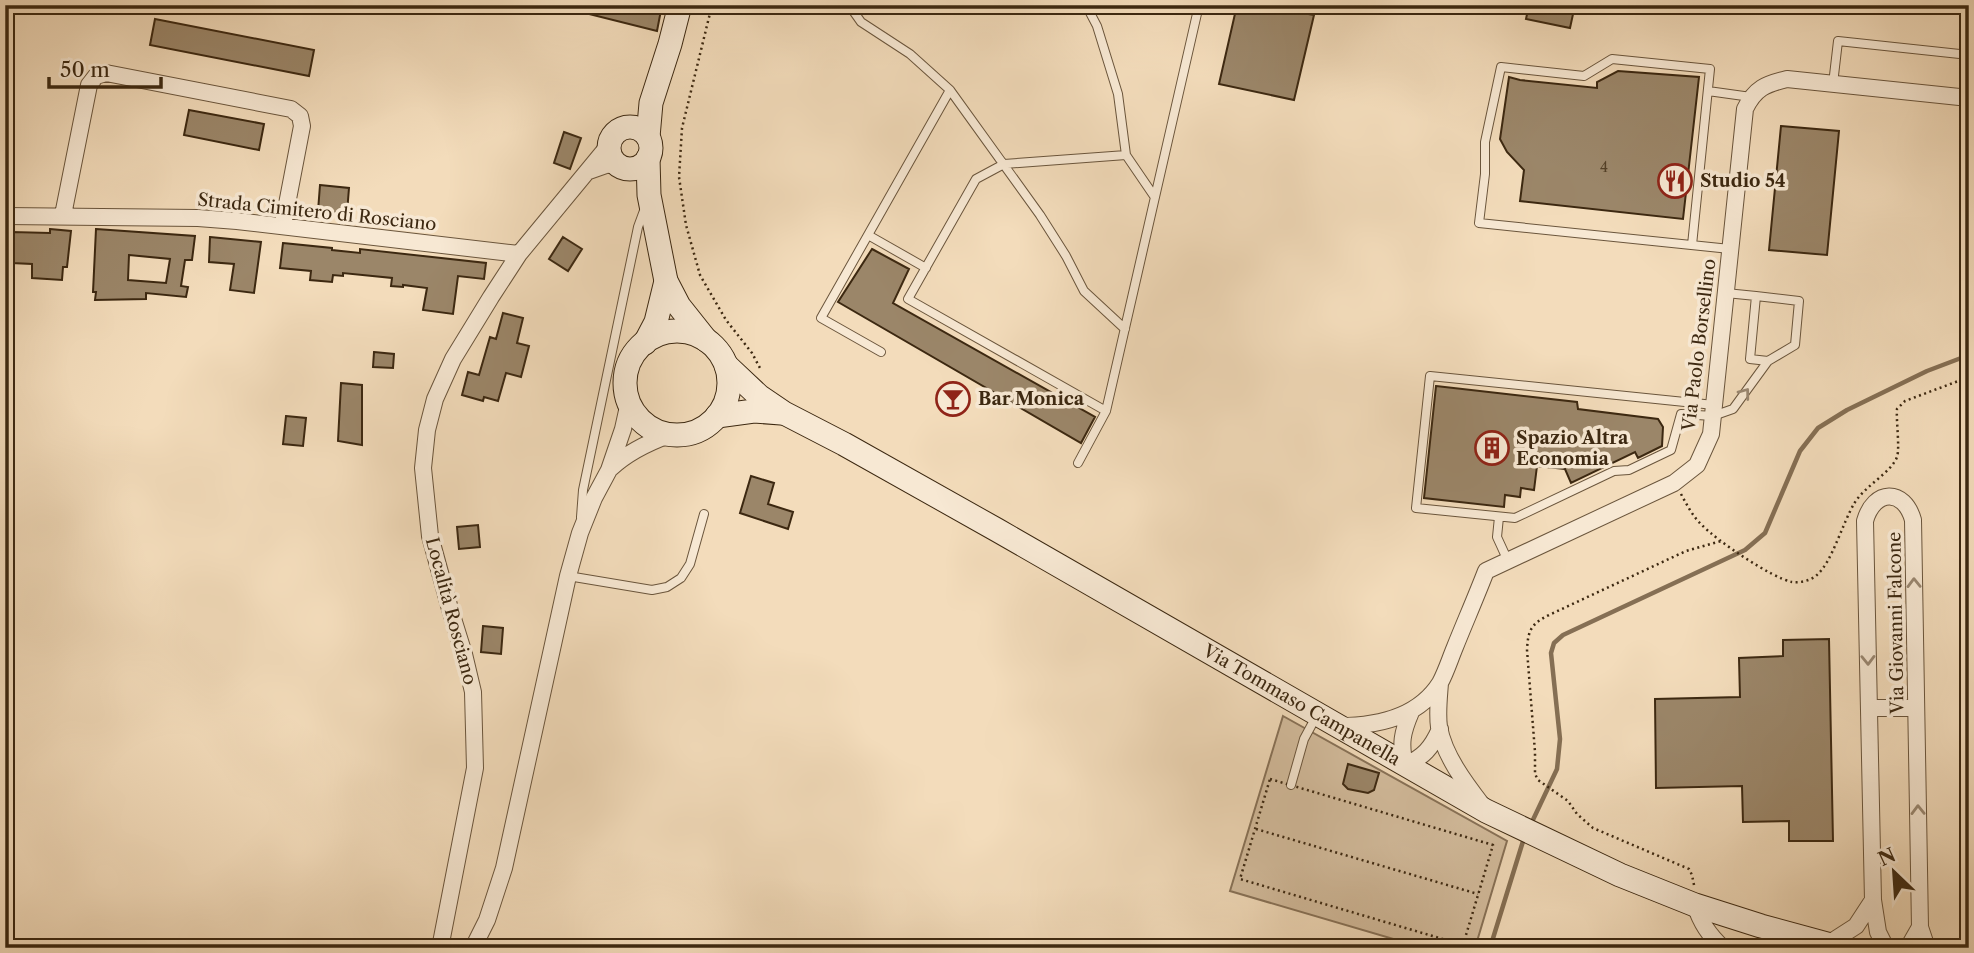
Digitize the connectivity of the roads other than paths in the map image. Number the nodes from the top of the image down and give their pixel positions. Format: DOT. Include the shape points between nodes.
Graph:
graph roads {
  1 [pos="680,5"];
  2 [pos="849,5"];
  3 [pos="1086,5"];
  4 [pos="1199,5"];
  5 [pos="1969,55"];
  6 [pos="1833,84"];
  7 [pos="950,90"];
  8 [pos="1708,92"];
  9 [pos="1751,97"];
  10 [pos="1969,98"];
  11 [pos="629,150"];
  12 [pos="1126,155"];
  13 [pos="1004,164"];
  14 [pos="649,195"];
  15 [pos="1154,196"];
  16 [pos="63,215"];
  17 [pos="5,216"];
  18 [pos="283,225"];
  19 [pos="868,235"];
  20 [pos="1692,245"];
  21 [pos="1730,249"];
  22 [pos="519,254"];
  23 [pos="926,268"];
  24 [pos="666,281"];
  25 [pos="1726,293"];
  26 [pos="1756,296"];
  27 [pos="1125,329"];
  28 [pos="706,340"];
  29 [pos="645,343"];
  30 [pos="881,352"];
  31 [pos="1769,361"];
  32 [pos="726,365"];
  33 [pos="629,402"];
  34 [pos="1714,410"];
  35 [pos="1106,411"];
  36 [pos="784,413"];
  37 [pos="717,416"];
  38 [pos="668,435"];
  39 [pos="1078,463"];
  40 [pos="609,470"];
  41 [pos="704,514"];
  42 [pos="1499,517"];
  43 [pos="580,533"];
  44 [pos="1508,561"];
  45 [pos="568,576"];
  46 [pos="1440,682"];
  47 [pos="1869,708"];
  48 [pos="1916,708"];
  49 [pos="1411,712"];
  50 [pos="1327,721"];
  51 [pos="1440,729"];
  52 [pos="1405,766"];
  53 [pos="1291,785"];
  54 [pos="1486,811"];
  55 [pos="1695,894"];
  56 [pos="1873,900"];
  57 [pos="1920,927"];
  58 [pos="1835,946"];
  59 [pos="440,948"];
  60 [pos="473,948"];
  61 [pos="1723,948"];
  62 [pos="1886,948"];
  63 [pos="1908,948"];
  64 [pos="1927,948"];
  1 -- 11 [label="main road" via="651,103"];
  2 -- 7 [label="lane" via="861,22 910,54"];
  3 -- 12 [label="lane" via="1118,94"];
  4 -- 15 [label="lane"];
  5 -- 6 [label="lane" via="1838,41"];
  6 -- 9 [label="street" via="1787,79 1767,84"];
  6 -- 10 [label="street"];
  7 -- 13 [label="lane"];
  7 -- 19 [label="lane"];
  8 -- 9 [label="lane"];
  8 -- 20 [label="lane"];
  8 -- 20 [label="lane" via="1710,69 1612,59 1584,76 1501,67 1485,142 1479,223"];
  9 -- 21 [label="street, Via Paolo Borsellino" via="1745,109"];
  11 -- 14 [label="main road"];
  11 -- 22 [label="street" via="587,172"];
  12 -- 13 [label="lane"];
  12 -- 15 [label="lane"];
  13 -- 23 [label="lane" via="976,179"];
  13 -- 27 [label="lane" via="1053,235 1084,291"];
  14 -- 24 [label="main road"];
  14 -- 43 [label="lane" via="638,227 586,476"];
  15 -- 27 [label="lane"];
  16 -- 17 [label="street, Strada Cimitero di Rosciano"];
  16 -- 18 [label="street, Strada Cimitero di Rosciano"];
  16 -- 18 [label="street" via="89,85 106,73 291,109 300,116 302,126"];
  18 -- 22 [label="street, Strada Cimitero di Rosciano"];
  19 -- 23 [label="lane"];
  19 -- 30 [label="lane" via="821,318"];
  20 -- 21 [label="lane"];
  21 -- 25 [label="street, Via Paolo Borsellino"];
  22 -- 59 [label="street, Località Rosciano" via="453,359 426,429 423,468 430,536 464,654 474,717 475,768"];
  23 -- 35 [label="lane" via="908,299"];
  24 -- 28 [label="main road"];
  24 -- 29 [label="main road" via="656,322"];
  25 -- 26 [label="lane"];
  25 -- 34 [label="street, Via Paolo Borsellino"];
  26 -- 31 [label="lane" via="1750,359"];
  26 -- 31 [label="lane" via="1799,300 1795,345"];
  27 -- 35 [label="lane"];
  28 -- 29 [label="main road" via="675,332"];
  28 -- 32 [label="main road"];
  29 -- 33 [label="main road" via="627,370"];
  34 -- 31 [label="lane, one-way" via="1733,409"];
  32 -- 36 [label="main road, Via Tommaso Campanella"];
  32 -- 37 [label="main road" via="729,387"];
  33 -- 38 [label="main road" via="640,420"];
  33 -- 40 [label="street"];
  34 -- 42 [label="lane" via="1681,414 1671,450 1629,470 1614,471 1515,518"];
  34 -- 42 [label="lane" via="1430,376 1416,508"];
  34 -- 44 [label="street, Via Paolo Borsellino" via="1711,434 1697,465 1674,482"];
  35 -- 39 [label="lane"];
  36 -- 37 [label="main road, Via Tommaso Campanella"];
  36 -- 50 [label="main road, Via Tommaso Campanella"];
  37 -- 38 [label="main road" via="700,430"];
  38 -- 40 [label="street" via="647,443"];
  40 -- 43 [label="street"];
  41 -- 45 [label="lane" via="690,564 681,578 667,587 652,590"];
  42 -- 44 [label="lane" via="1497,537"];
  43 -- 45 [label="street"];
  44 -- 46 [label="street, Via Paolo Borsellino" via="1486,571"];
  45 -- 60 [label="street" via="504,868"];
  46 -- 49 [label="street, Via Paolo Borsellino"];
  46 -- 51 [label="street, Via Paolo Borsellino"];
  47 -- 48 [label="street"];
  48 -- 47 [label="street, Via Giovanni Falcone, one-way" via="1913,520 1900,498 1888,496 1876,500 1865,521"];
  47 -- 56 [label="street, Via Giovanni Falcone"];
  57 -- 48 [label="street, Via Giovanni Falcone, one-way"];
  49 -- 50 [label="street, Via Paolo Borsellino" via="1365,726"];
  49 -- 52 [label="street, Via Paolo Borsellino" via="1403,730"];
  50 -- 52 [label="main road, Via Tommaso Campanella"];
  50 -- 53 [label="lane" via="1304,739"];
  51 -- 52 [label="street" via="1433,745"];
  51 -- 54 [label="street, Via Paolo Borsellino" via="1455,765"];
  52 -- 54 [label="main road, Via Tommaso Campanella"];
  54 -- 55 [label="main road, Via Tommaso Campanella" via="1620,875"];
  55 -- 58 [label="main road, Via Tommaso Campanella" via="1761,926"];
  55 -- 61 [label="street" via="1700,920"];
  56 -- 58 [label="street"];
  56 -- 62 [label="street, Via Giovanni Falcone" via="1878,932"];
  57 -- 63 [label="street"];
  57 -- 64 [label="street, Via Giovanni Falcone"];
}
